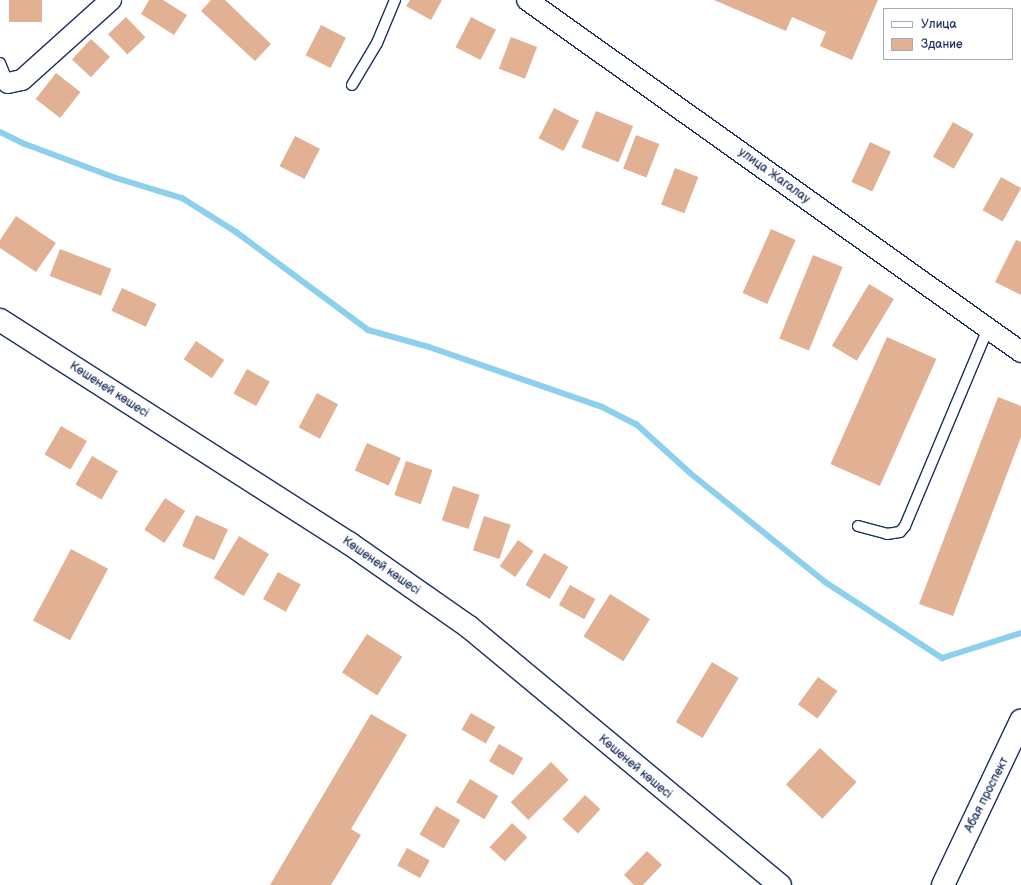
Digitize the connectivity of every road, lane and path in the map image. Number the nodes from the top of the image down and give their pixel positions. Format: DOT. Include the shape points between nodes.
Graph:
graph roads {
  1 [pos="111,0"];
  2 [pos="395,0"];
  3 [pos="527,0"];
  4 [pos="0,63"];
  5 [pos="8,83"];
  6 [pos="352,86"];
  7 [pos="0,320"];
  8 [pos="988,329"];
  9 [pos="1021,352"];
  10 [pos="858,526"];
  11 [pos="1021,721"];
  12 [pos="735,850"];
  13 [pos="947,876"];
  14 [pos="768,885"];
  15 [pos="780,885"];
  16 [pos="938,885"];
  1 -- 5 [label="street" via="22,80"];
  2 -- 6 [label="lane" via="377,43"];
  3 -- 8 [label="street, улица Жагалау"];
  4 -- 5 [label="lane"];
  7 -- 12 [label="main road, Көшеней көшесі" via="350,543 469,627"];
  8 -- 9 [label="street, улица Жагалау"];
  8 -- 10 [label="lane" via="905,526 900,532 887,534"];
  11 -- 13 [label="main road, Абая проспект" via="1010,749"];
  12 -- 14 [label="main road"];
  12 -- 15 [label="main road"];
  13 -- 16 [label="main road, Абая проспект"];
}
